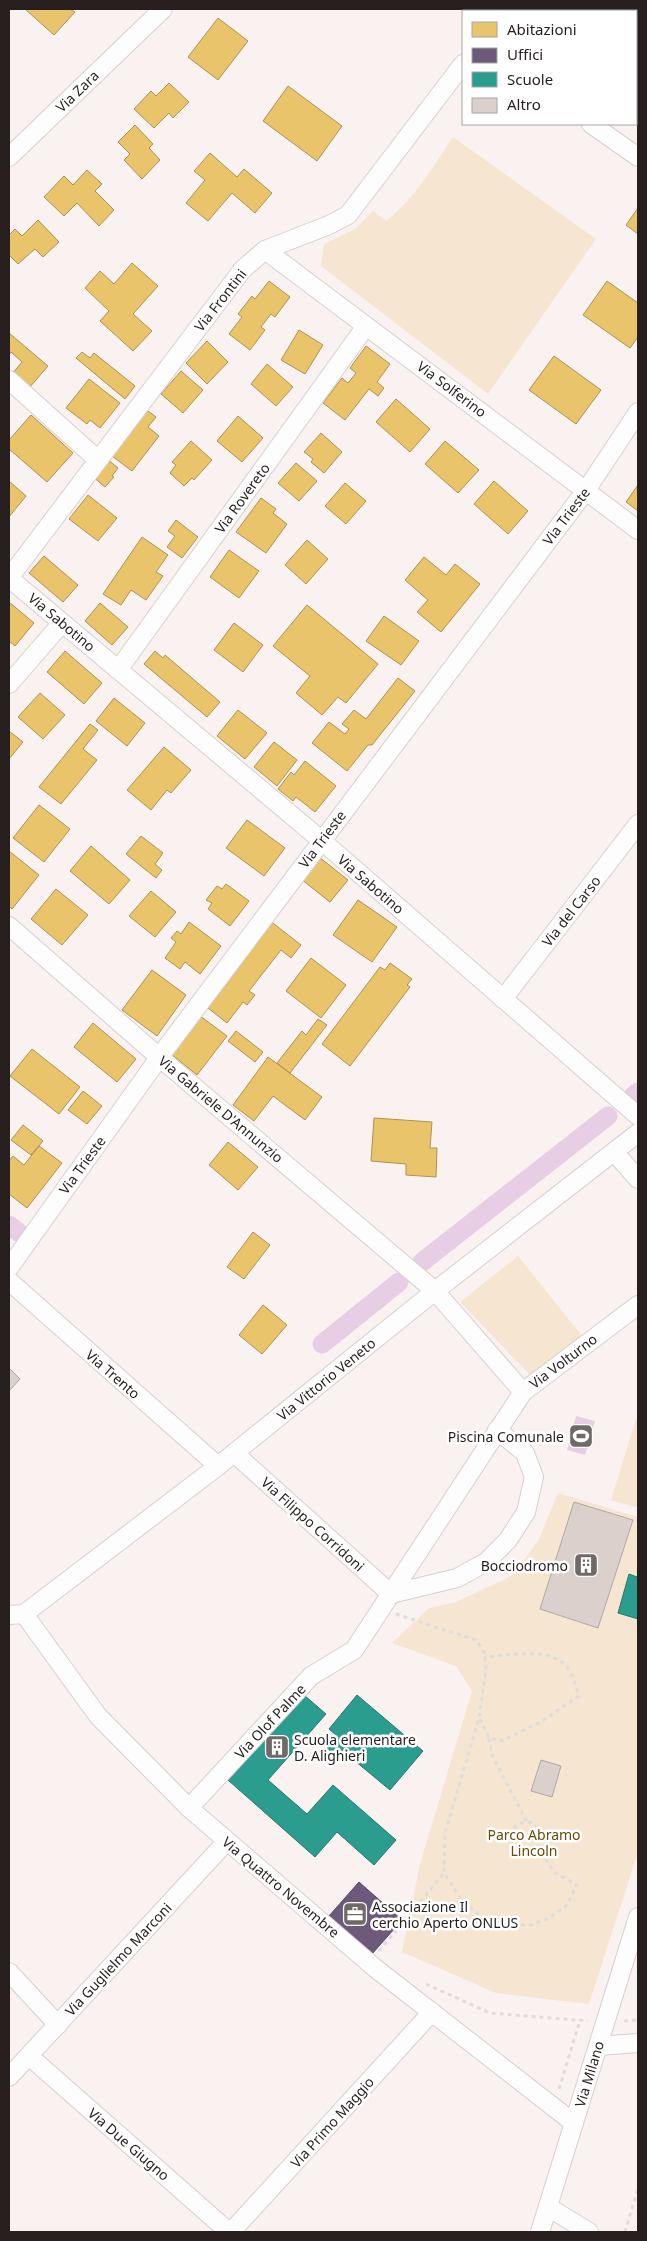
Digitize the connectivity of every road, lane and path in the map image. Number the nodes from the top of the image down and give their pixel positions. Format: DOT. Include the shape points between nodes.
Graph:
graph roads {
  1 [pos="163,9"];
  2 [pos="462,65"];
  3 [pos="592,125"];
  4 [pos="9,157"];
  5 [pos="638,157"];
  6 [pos="265,250"];
  7 [pos="366,326"];
  8 [pos="9,380"];
  9 [pos="638,412"];
  10 [pos="98,460"];
  11 [pos="587,489"];
  12 [pos="638,530"];
  13 [pos="9,578"];
  14 [pos="62,623"];
  15 [pos="118,670"];
  16 [pos="9,684"];
  17 [pos="638,824"];
  18 [pos="321,840"];
  19 [pos="9,926"];
  20 [pos="503,999"];
  21 [pos="160,1057"];
  22 [pos="638,1116"];
  23 [pos="638,1134"];
  24 [pos="614,1152"];
  25 [pos="638,1179"];
  26 [pos="9,1268"];
  27 [pos="9,1281"];
  28 [pos="435,1291"];
  29 [pos="638,1305"];
  30 [pos="523,1392"];
  31 [pos="497,1430"];
  32 [pos="234,1453"];
  33 [pos="218,1466"];
  34 [pos="391,1594"];
  35 [pos="381,1609"];
  36 [pos="17,1614"];
  37 [pos="484,1658"];
  38 [pos="479,1718"];
  39 [pos="489,1738"];
  40 [pos="189,1808"];
  41 [pos="527,1822"];
  42 [pos="227,1841"];
  43 [pos="540,1845"];
  44 [pos="444,1873"];
  45 [pos="638,1916"];
  46 [pos="369,1961"];
  47 [pos="9,1972"];
  48 [pos="423,1983"];
  49 [pos="432,2012"];
  50 [pos="580,2020"];
  51 [pos="638,2020"];
  52 [pos="606,2022"];
  53 [pos="58,2025"];
  54 [pos="638,2043"];
  55 [pos="598,2046"];
  56 [pos="29,2056"];
  57 [pos="9,2077"];
  58 [pos="551,2105"];
  59 [pos="574,2123"];
  60 [pos="638,2188"];
  61 [pos="548,2208"];
  62 [pos="230,2232"];
  63 [pos="540,2232"];
  64 [pos="590,2232"];
  65 [pos="625,2232"];
  1 -- 4 [label="street, Via Zara"];
  2 -- 6 [label="street, Via Frontini" via="348,215"];
  3 -- 5 [label="street"];
  6 -- 7 [label="street, Via Solferino"];
  6 -- 10 [label="street, Via Frontini" via="243,269"];
  7 -- 11 [label="street, Via Solferino"];
  7 -- 15 [label="street, Via Rovereto"];
  8 -- 10 [label="street"];
  9 -- 11 [label="street, Via Trieste"];
  10 -- 13 [label="street, Via Frontini"];
  11 -- 12 [label="street, Via Solferino"];
  11 -- 18 [label="street, Via Trieste"];
  13 -- 14 [label="street, Via Sabotino"];
  14 -- 15 [label="street, Via Sabotino"];
  14 -- 16 [label="street"];
  15 -- 18 [label="street, Via Sabotino"];
  17 -- 20 [label="street, Via del Carso"];
  18 -- 20 [label="street, Via Sabotino"];
  18 -- 21 [label="street, Via Trieste"];
  19 -- 21 [label="street, Via Gabriele D'Annunzio"];
  20 -- 22 [label="street, Via Sabotino"];
  21 -- 26 [label="street, Via Trieste"];
  21 -- 28 [label="street, Via Gabriele D'Annunzio"];
  23 -- 24 [label="street, Via Vittorio Veneto"];
  24 -- 25 [label="street"];
  24 -- 28 [label="street, Via Vittorio Veneto"];
  27 -- 33 [label="street, Via Trento"];
  28 -- 30 [label="street, Via Volturno"];
  28 -- 32 [label="street, Via Vittorio Veneto"];
  29 -- 30 [label="street, Via Volturno"];
  30 -- 31 [label="street, Via Olof Palme"];
  31 -- 34 [label="street, Via Olof Palme"];
  31 -- 34 [label="street" via="525,1453 534,1477 526,1512 508,1540 486,1562 457,1578"];
  32 -- 33 [label="street, Via Vittorio Veneto"];
  32 -- 34 [label="street, Via Filippo Corridoni"];
  33 -- 36 [label="street, Via Vittorio Veneto"];
  34 -- 35 [label="street, Via Olof Palme"];
  35 -- 37 [label="path" via="476,1640"];
  35 -- 40 [label="street, Via Olof Palme" via="354,1650 311,1676"];
  36 -- 40 [label="street, Via Quattro Novembre" via="98,1716"];
  37 -- 38 [label="path" via="486,1669"];
  37 -- 39 [label="path" via="528,1653 559,1661 570,1671 578,1696 542,1721 502,1741"];
  38 -- 39 [label="path"];
  38 -- 44 [label="path" via="445,1833"];
  39 -- 41 [label="path" via="492,1755"];
  40 -- 42 [label="street, Via Quattro Novembre"];
  41 -- 43 [label="path" via="540,1830"];
  41 -- 43 [label="path" via="518,1824 512,1832 514,1846 522,1852 532,1852"];
  42 -- 46 [label="street, Via Quattro Novembre"];
  42 -- 53 [label="street, Via Guglielmo Marconi"];
  43 -- 44 [label="path" via="555,1873 577,1885 566,1906 549,1918 530,1925 504,1924 482,1917 463,1902"];
  44 -- 46 [label="path"];
  45 -- 52 [label="street, Via Milano"];
  46 -- 49 [label="street, Via Quattro Novembre"];
  47 -- 53 [label="street"];
  48 -- 50 [label="path" via="490,2013"];
  49 -- 58 [label="street, Via Quattro Novembre"];
  49 -- 62 [label="street, Via Primo Maggio"];
  50 -- 52 [label="path"];
  50 -- 58 [label="path"];
  51 -- 52 [label="path"];
  52 -- 55 [label="street, Via Milano"];
  53 -- 56 [label="street, Via Guglielmo Marconi"];
  54 -- 55 [label="street"];
  55 -- 59 [label="street, Via Milano"];
  56 -- 57 [label="street, Via Guglielmo Marconi"];
  56 -- 62 [label="street, Via Due Giugno"];
  58 -- 59 [label="street, Via Quattro Novembre"];
  59 -- 61 [label="street, Via Milano"];
  60 -- 65 [label="path"];
  61 -- 63 [label="street, Via Milano"];
  61 -- 64 [label="street"];
}
